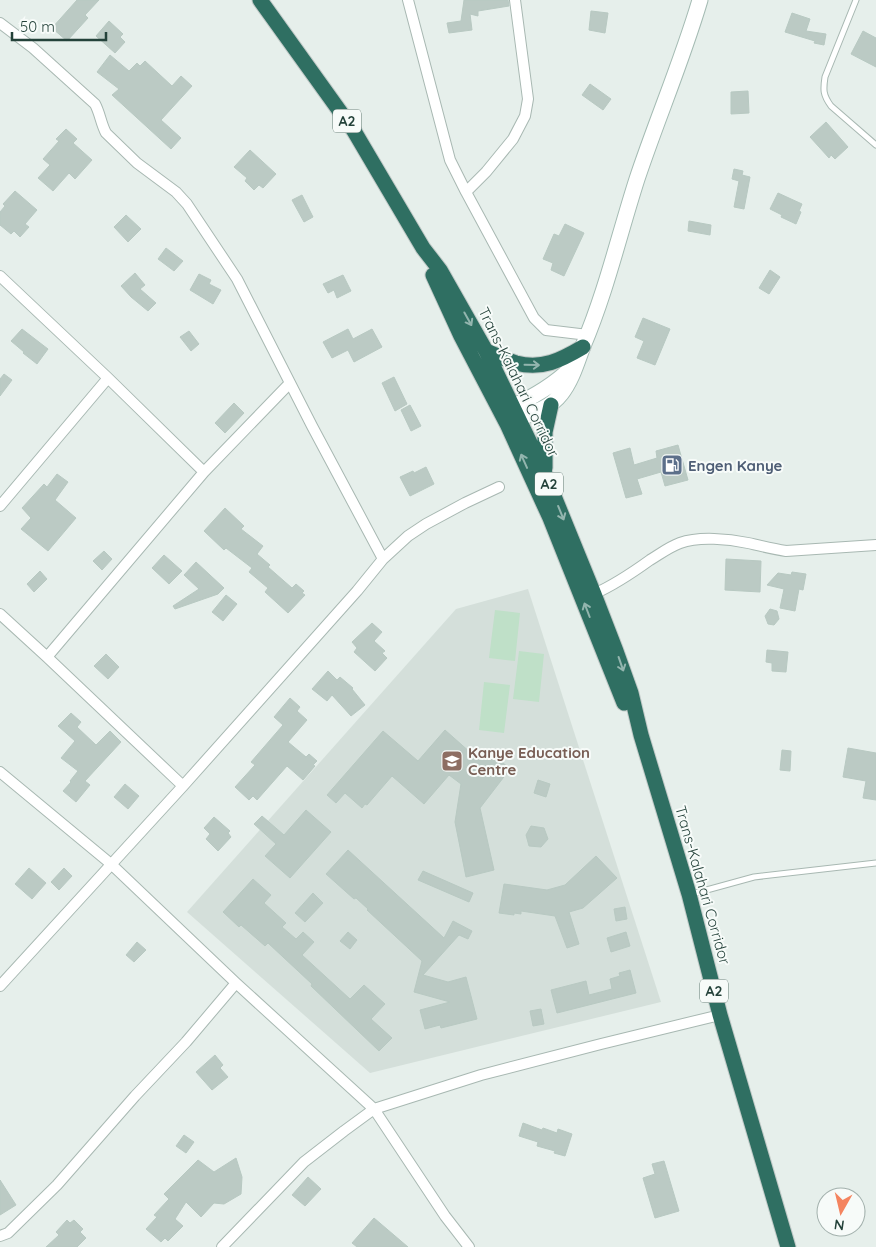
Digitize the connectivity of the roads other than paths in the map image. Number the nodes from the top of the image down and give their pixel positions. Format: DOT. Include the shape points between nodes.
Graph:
graph roads {
  1 [pos="260,0"];
  2 [pos="408,0"];
  3 [pos="515,0"];
  4 [pos="700,0"];
  5 [pos="856,0"];
  6 [pos="2,28"];
  7 [pos="876,145"];
  8 [pos="466,192"];
  9 [pos="423,248"];
  10 [pos="0,276"];
  11 [pos="583,348"];
  12 [pos="486,351"];
  13 [pos="108,378"];
  14 [pos="290,383"];
  15 [pos="551,405"];
  16 [pos="510,416"];
  17 [pos="204,472"];
  18 [pos="545,474"];
  19 [pos="499,486"];
  20 [pos="0,506"];
  21 [pos="876,545"];
  22 [pos="383,558"];
  23 [pos="594,594"];
  24 [pos="0,614"];
  25 [pos="47,657"];
  26 [pos="641,735"];
  27 [pos="0,772"];
  28 [pos="183,786"];
  29 [pos="876,863"];
  30 [pos="110,864"];
  31 [pos="689,894"];
  32 [pos="236,983"];
  33 [pos="0,986"];
  34 [pos="720,1015"];
  35 [pos="374,1109"];
  36 [pos="0,1236"];
  37 [pos="222,1247"];
  38 [pos="469,1247"];
  39 [pos="788,1247"];
  1 -- 9 [label="highway, Trans-Kalahari Corridor / A2" via="354,131"];
  2 -- 8 [label="street" via="450,160"];
  3 -- 8 [label="street" via="528,100 525,116 513,139"];
  4 -- 11 [label="street"];
  5 -- 7 [label="lane" via="823,88 831,106"];
  6 -- 14 [label="street" via="33,48 95,104 106,133 187,204 237,279"];
  8 -- 11 [label="street" via="534,318 546,330"];
  9 -- 12 [label="highway, Trans-Kalahari Corridor / A2, one-way" via="440,270"];
  9 -- 16 [label="highway, Trans-Kalahari Corridor / A2" via="458,328"];
  10 -- 13 [label="street"];
  12 -- 11 [label="highway, one-way" via="515,363 533,366 551,363"];
  11 -- 15 [label="street" via="562,393"];
  11 -- 16 [label="street" via="561,378"];
  12 -- 16 [label="highway, Trans-Kalahari Corridor / A2"];
  13 -- 17 [label="street"];
  13 -- 20 [label="street"];
  14 -- 17 [label="street"];
  14 -- 22 [label="street"];
  15 -- 16 [label="street"];
  15 -- 18 [label="highway" via="545,432"];
  16 -- 18 [label="highway, Trans-Kalahari Corridor / A2"];
  26 -- 16 [label="highway, Trans-Kalahari Corridor / A2, one-way" via="624,702"];
  17 -- 25 [label="street"];
  18 -- 23 [label="highway, Trans-Kalahari Corridor / A2, one-way"];
  19 -- 22 [label="street" via="426,524"];
  21 -- 23 [label="street" via="786,552 718,540 681,542"];
  22 -- 28 [label="street"];
  23 -- 26 [label="highway, Trans-Kalahari Corridor / A2, one-way" via="628,684"];
  24 -- 25 [label="street"];
  25 -- 28 [label="street"];
  26 -- 31 [label="highway, Trans-Kalahari Corridor / A2"];
  27 -- 30 [label="street"];
  28 -- 30 [label="street"];
  29 -- 31 [label="lane" via="754,877"];
  30 -- 32 [label="street"];
  30 -- 33 [label="street"];
  31 -- 34 [label="highway, Trans-Kalahari Corridor / A2"];
  32 -- 35 [label="street"];
  32 -- 36 [label="street" via="56,1185"];
  34 -- 35 [label="street" via="481,1075"];
  34 -- 39 [label="highway, Trans-Kalahari Corridor / A2"];
  35 -- 37 [label="street" via="304,1162"];
  35 -- 38 [label="street"];
}
